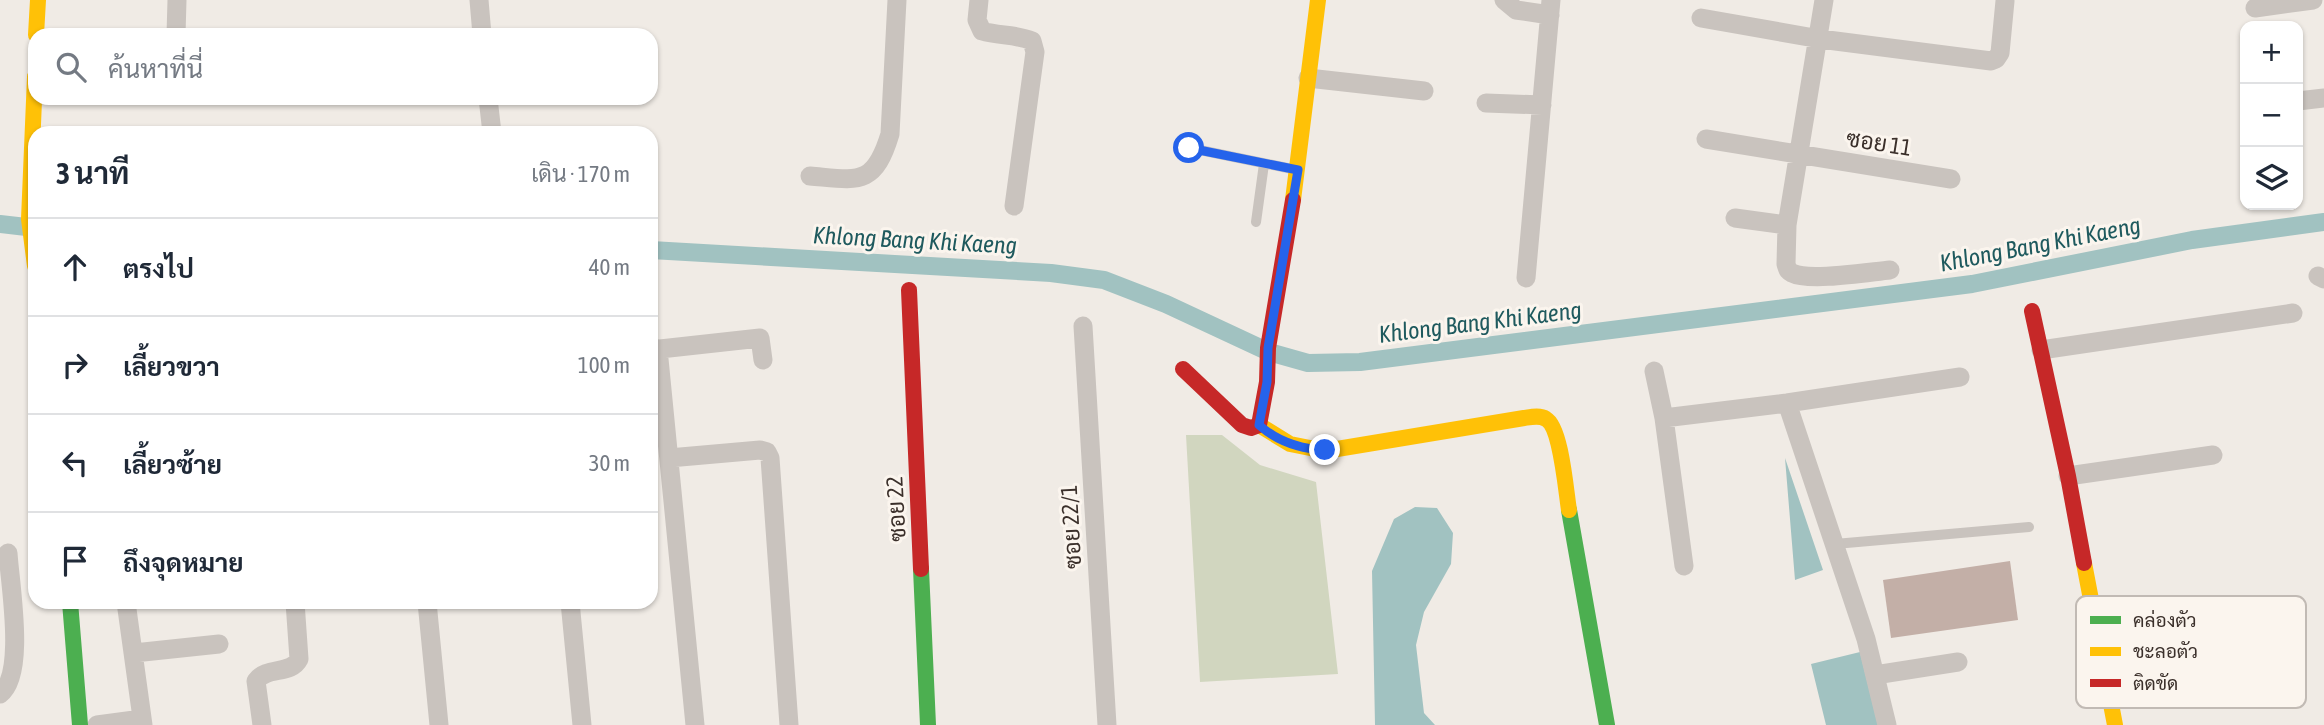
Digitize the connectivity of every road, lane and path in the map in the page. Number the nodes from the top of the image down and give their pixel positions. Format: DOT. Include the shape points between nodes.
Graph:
graph roads {
  1 [pos="38,0"];
  2 [pos="177,0"];
  3 [pos="479,0"];
  4 [pos="897,0"];
  5 [pos="979,0"];
  6 [pos="1318,0"];
  7 [pos="1504,0"];
  8 [pos="1824,0"];
  9 [pos="2314,0"];
  10 [pos="2005,1"];
  11 [pos="1551,7"];
  12 [pos="2255,8"];
  13 [pos="1701,18"];
  14 [pos="36,28"];
  15 [pos="177,28"];
  16 [pos="481,28"];
  17 [pos="1820,38"];
  18 [pos="1308,78"];
  19 [pos="1424,91"];
  20 [pos="2324,98"];
  21 [pos="2303,100"];
  22 [pos="1486,103"];
  23 [pos="34,105"];
  24 [pos="489,105"];
  25 [pos="1542,105"];
  26 [pos="34,126"];
  27 [pos="491,126"];
  28 [pos="1706,139"];
  29 [pos="1189,148"];
  30 [pos="1799,155"];
  31 [pos="1264,164"];
  32 [pos="1298,170"];
  33 [pos="810,177"];
  34 [pos="1951,179"];
  35 [pos="1014,206"];
  36 [pos="1735,218"];
  37 [pos="1256,222"];
  38 [pos="1787,225"];
  39 [pos="1889,270"];
  40 [pos="1527,278"];
  41 [pos="908,290"];
  42 [pos="2032,312"];
  43 [pos="2292,313"];
  44 [pos="1083,326"];
  45 [pos="658,350"];
  46 [pos="2041,350"];
  47 [pos="763,360"];
  48 [pos="1183,369"];
  49 [pos="1654,370"];
  50 [pos="658,373"];
  51 [pos="1960,377"];
  52 [pos="1787,403"];
  53 [pos="1664,418"];
  54 [pos="1259,425"];
  55 [pos="2213,456"];
  56 [pos="669,458"];
  57 [pos="2068,476"];
  58 [pos="2029,527"];
  59 [pos="1835,544"];
  60 [pos="8,553"];
  61 [pos="1684,566"];
  62 [pos="2091,596"];
  63 [pos="71,609"];
  64 [pos="127,609"];
  65 [pos="295,609"];
  66 [pos="428,609"];
  67 [pos="571,609"];
  68 [pos="219,644"];
  69 [pos="134,653"];
  70 [pos="1958,662"];
  71 [pos="1875,675"];
  72 [pos="0,694"];
  73 [pos="143,722"];
  74 [pos="80,725"];
  75 [pos="97,725"];
  76 [pos="262,725"];
  77 [pos="439,725"];
  78 [pos="582,725"];
  79 [pos="695,725"];
  80 [pos="789,725"];
  81 [pos="928,725"];
  82 [pos="1107,725"];
  83 [pos="1607,725"];
  84 [pos="1887,725"];
  1 -- 14 [label="street"];
  2 -- 15 [label="street"];
  3 -- 16 [label="street"];
  4 -- 33 [label="street" via="891,124 884,154 868,175"];
  5 -- 35 [label="street" via="977,20 982,31 1020,36 1032,41 1035,52"];
  6 -- 18 [label="street"];
  7 -- 11 [label="street" via="1516,10"];
  8 -- 17 [label="street"];
  9 -- 12 [label="street"];
  10 -- 17 [label="street" via="2000,53 1991,61"];
  11 -- 25 [label="street"];
  13 -- 17 [label="street"];
  17 -- 30 [label="street"];
  18 -- 19 [label="street"];
  18 -- 32 [label="street"];
  20 -- 21 [label="street"];
  22 -- 25 [label="street"];
  23 -- 26 [label="street"];
  24 -- 27 [label="street"];
  25 -- 40 [label="street"];
  28 -- 30 [label="street, ซอย 11"];
  29 -- 31 [label="lane"];
  30 -- 34 [label="street, ซอย 11"];
  30 -- 38 [label="street"];
  31 -- 32 [label="lane"];
  31 -- 37 [label="lane"];
  32 -- 54 [label="street"];
  36 -- 38 [label="street"];
  38 -- 39 [label="street" via="1786,264 1793,274 1812,277"];
  41 -- 81 [label="street, ซอย 22"];
  42 -- 46 [label="street"];
  43 -- 46 [label="street"];
  44 -- 82 [label="street, ซอย 22/1"];
  45 -- 47 [label="street" via="760,338"];
  46 -- 57 [label="street"];
  48 -- 54 [label="street" via="1242,425 1250,429"];
  49 -- 53 [label="street"];
  50 -- 56 [label="street"];
  51 -- 52 [label="street"];
  52 -- 53 [label="street"];
  52 -- 59 [label="street"];
  53 -- 61 [label="street"];
  54 -- 83 [label="street" via="1289,444 1325,450 1524,418 1548,419 1557,438"];
  55 -- 57 [label="street"];
  56 -- 79 [label="street"];
  56 -- 80 [label="street" via="760,450 770,458"];
  57 -- 62 [label="street"];
  58 -- 59 [label="lane"];
  59 -- 71 [label="street"];
  60 -- 72 [label="street" via="15,659 12,679"];
  63 -- 74 [label="street"];
  64 -- 69 [label="street"];
  65 -- 76 [label="street" via="299,659 293,667 256,681"];
  66 -- 77 [label="street"];
  67 -- 78 [label="street"];
  68 -- 69 [label="street"];
  69 -- 73 [label="street"];
  70 -- 71 [label="street"];
  71 -- 84 [label="street"];
  73 -- 75 [label="street"];
}
